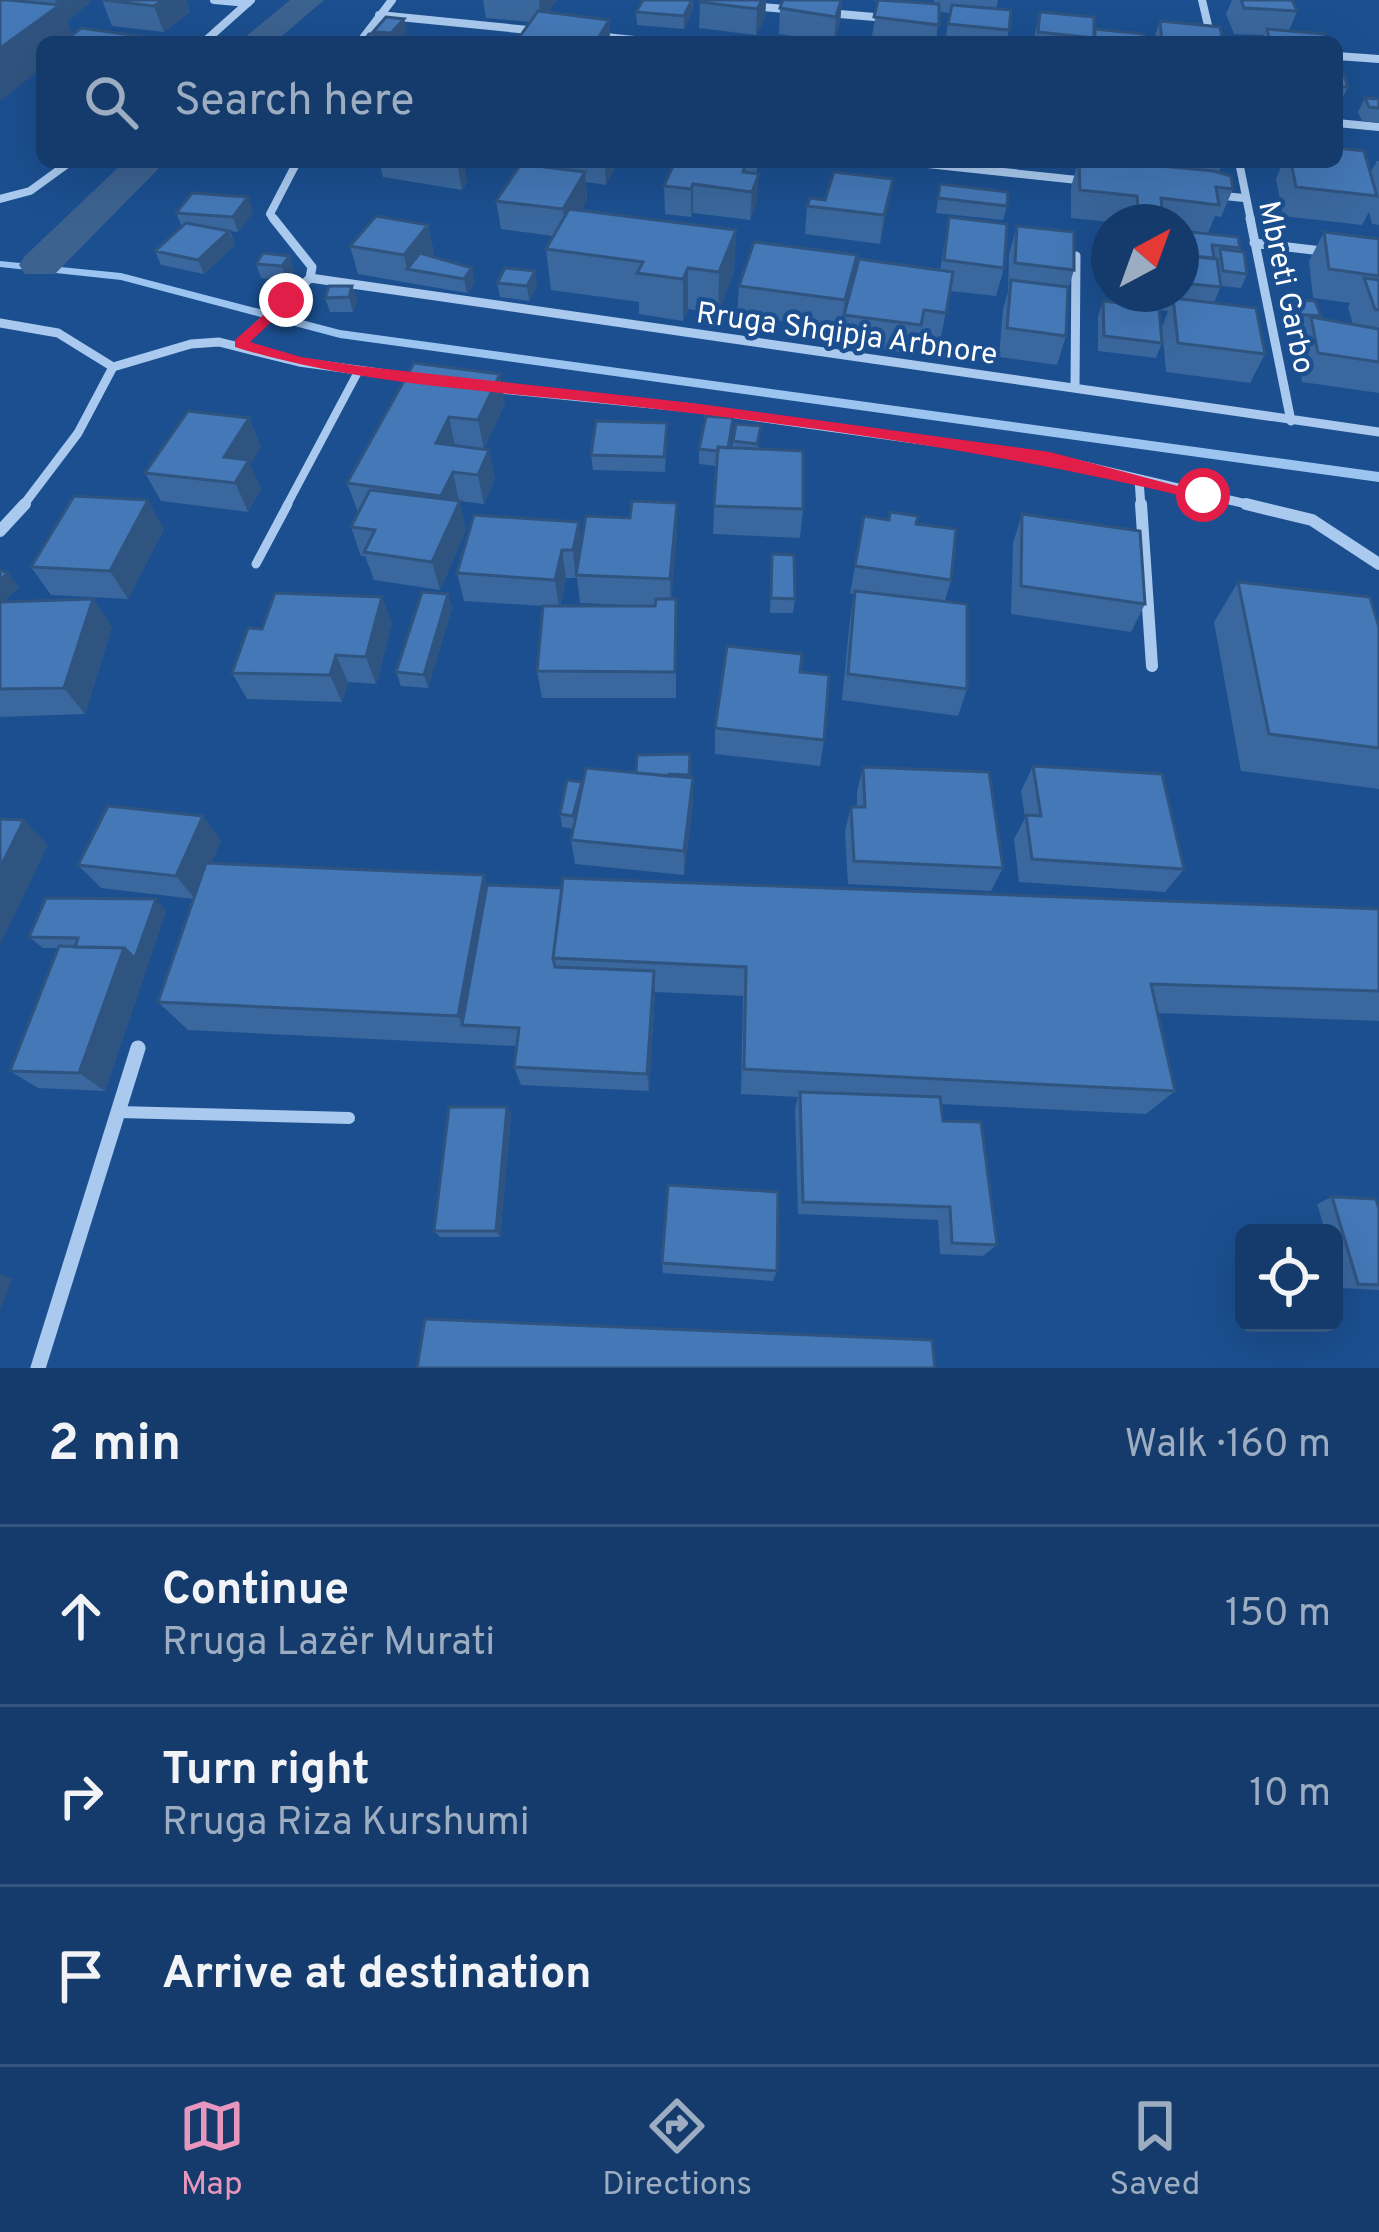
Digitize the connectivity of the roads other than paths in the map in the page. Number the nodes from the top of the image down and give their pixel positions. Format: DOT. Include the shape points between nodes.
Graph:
graph roads {
  1 [pos="214,0"];
  2 [pos="392,0"];
  3 [pos="1202,0"];
  4 [pos="249,1"];
  5 [pos="730,4"];
  6 [pos="800,10"];
  7 [pos="823,12"];
  8 [pos="379,15"];
  9 [pos="892,19"];
  10 [pos="540,31"];
  11 [pos="586,35"];
  12 [pos="211,36"];
  13 [pos="364,36"];
  14 [pos="596,36"];
  15 [pos="1211,36"];
  16 [pos="1343,56"];
  17 [pos="1379,59"];
  18 [pos="1343,124"];
  19 [pos="1379,128"];
  20 [pos="62,168"];
  21 [pos="294,168"];
  22 [pos="964,168"];
  23 [pos="1240,168"];
  24 [pos="1110,184"];
  25 [pos="1200,194"];
  26 [pos="1244,198"];
  27 [pos="0,199"];
  28 [pos="1254,243"];
  29 [pos="1337,253"];
  30 [pos="1076,256"];
  31 [pos="310,278"];
  32 [pos="0,323"];
  33 [pos="240,344"];
  34 [pos="113,367"];
  35 [pos="359,370"];
  36 [pos="446,382"];
  37 [pos="467,385"];
  38 [pos="1076,388"];
  39 [pos="1291,421"];
  40 [pos="1379,432"];
  41 [pos="1139,480"];
  42 [pos="0,531"];
  43 [pos="256,564"];
  44 [pos="1379,564"];
  45 [pos="1152,666"];
  46 [pos="138,1048"];
  47 [pos="118,1112"];
  48 [pos="349,1118"];
  49 [pos="38,1368"];
  1 -- 4 [label="street"];
  2 -- 8 [label="street"];
  3 -- 15 [label="street"];
  4 -- 12 [label="street"];
  5 -- 6 [label="street"];
  7 -- 9 [label="street"];
  8 -- 10 [label="street"];
  8 -- 13 [label="street"];
  11 -- 14 [label="street"];
  16 -- 17 [label="street"];
  18 -- 19 [label="street"];
  20 -- 27 [label="street" via="30,191"];
  21 -- 31 [label="street" via="270,214 312,267"];
  22 -- 24 [label="street"];
  23 -- 26 [label="street, Mbreti Garbo"];
  25 -- 26 [label="street"];
  26 -- 28 [label="street, Mbreti Garbo"];
  28 -- 29 [label="street"];
  28 -- 39 [label="street, Mbreti Garbo"];
  30 -- 38 [label="street"];
  31 -- 33 [label="street"];
  31 -- 38 [label="street, Rruga Shqipja Arbnore"];
  32 -- 34 [label="street" via="58,333"];
  33 -- 34 [label="street" via="191,344"];
  33 -- 35 [label="street"];
  34 -- 42 [label="street" via="69,454"];
  35 -- 36 [label="street"];
  35 -- 43 [label="lane"];
  37 -- 41 [label="street" via="1050,458"];
  38 -- 39 [label="street, Rruga Shqipja Arbnore"];
  39 -- 40 [label="street, Rruga Shqipja Arbnore"];
  41 -- 44 [label="street" via="1312,520"];
  41 -- 45 [label="street"];
  46 -- 47 [label="street"];
  47 -- 48 [label="lane"];
  47 -- 49 [label="street"];
}
